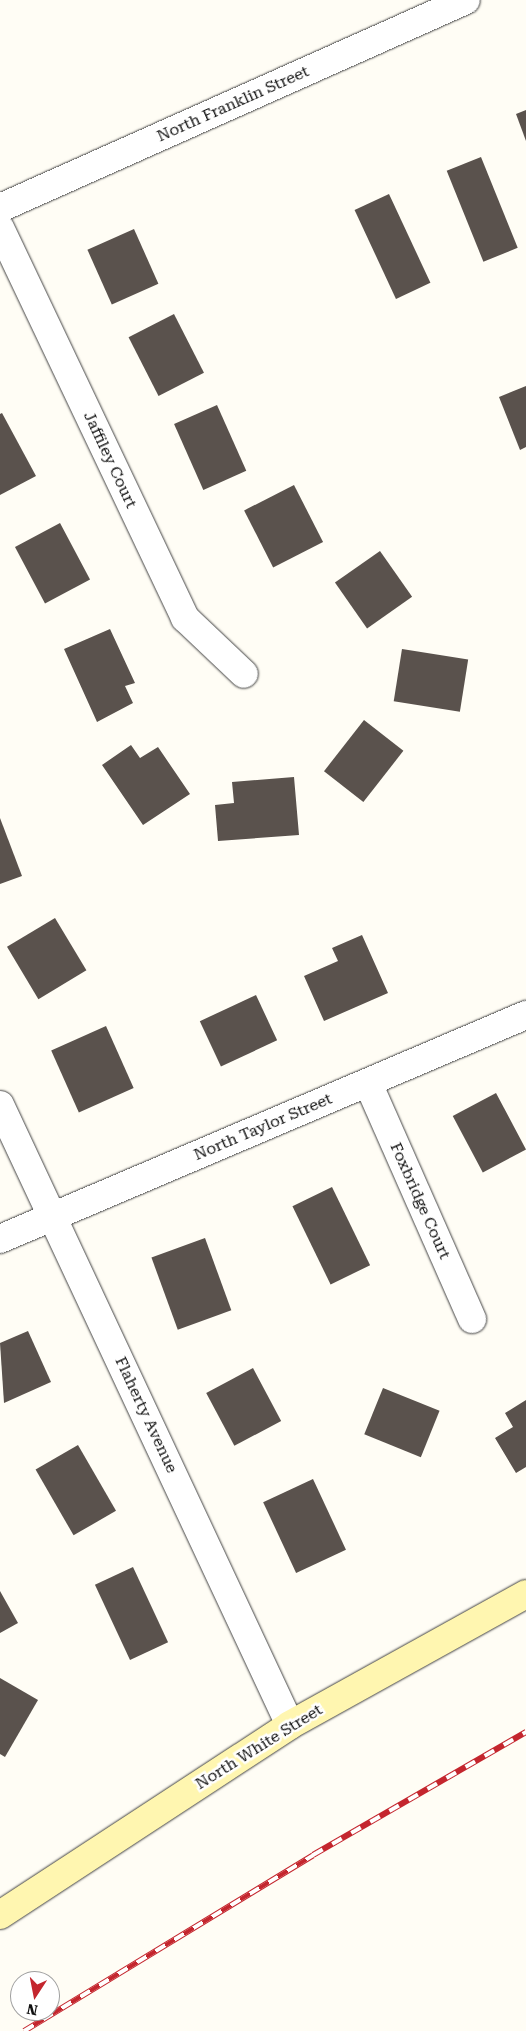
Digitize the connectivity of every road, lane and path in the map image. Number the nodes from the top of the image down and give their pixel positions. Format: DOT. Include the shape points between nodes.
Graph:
graph roads {
  1 [pos="466,0"];
  2 [pos="0,208"];
  3 [pos="0,228"];
  4 [pos="244,674"];
  5 [pos="526,1015"];
  6 [pos="368,1083"];
  7 [pos="0,1105"];
  8 [pos="51,1215"];
  9 [pos="0,1239"];
  10 [pos="472,1319"];
  11 [pos="526,1594"];
  12 [pos="290,1725"];
  13 [pos="0,1915"];
  1 -- 2 [label="street, North Franklin Street"];
  3 -- 4 [label="street, Jaffiley Court" via="185,618"];
  5 -- 6 [label="street, North Taylor Street"];
  6 -- 8 [label="street, North Taylor Street"];
  6 -- 10 [label="street, Foxbridge Court"];
  7 -- 8 [label="street, Flaherty Avenue"];
  8 -- 9 [label="street, North Taylor Street"];
  8 -- 12 [label="street, Flaherty Avenue"];
  11 -- 12 [label="main road, North White Street"];
  12 -- 13 [label="main road, North White Street"];
}
